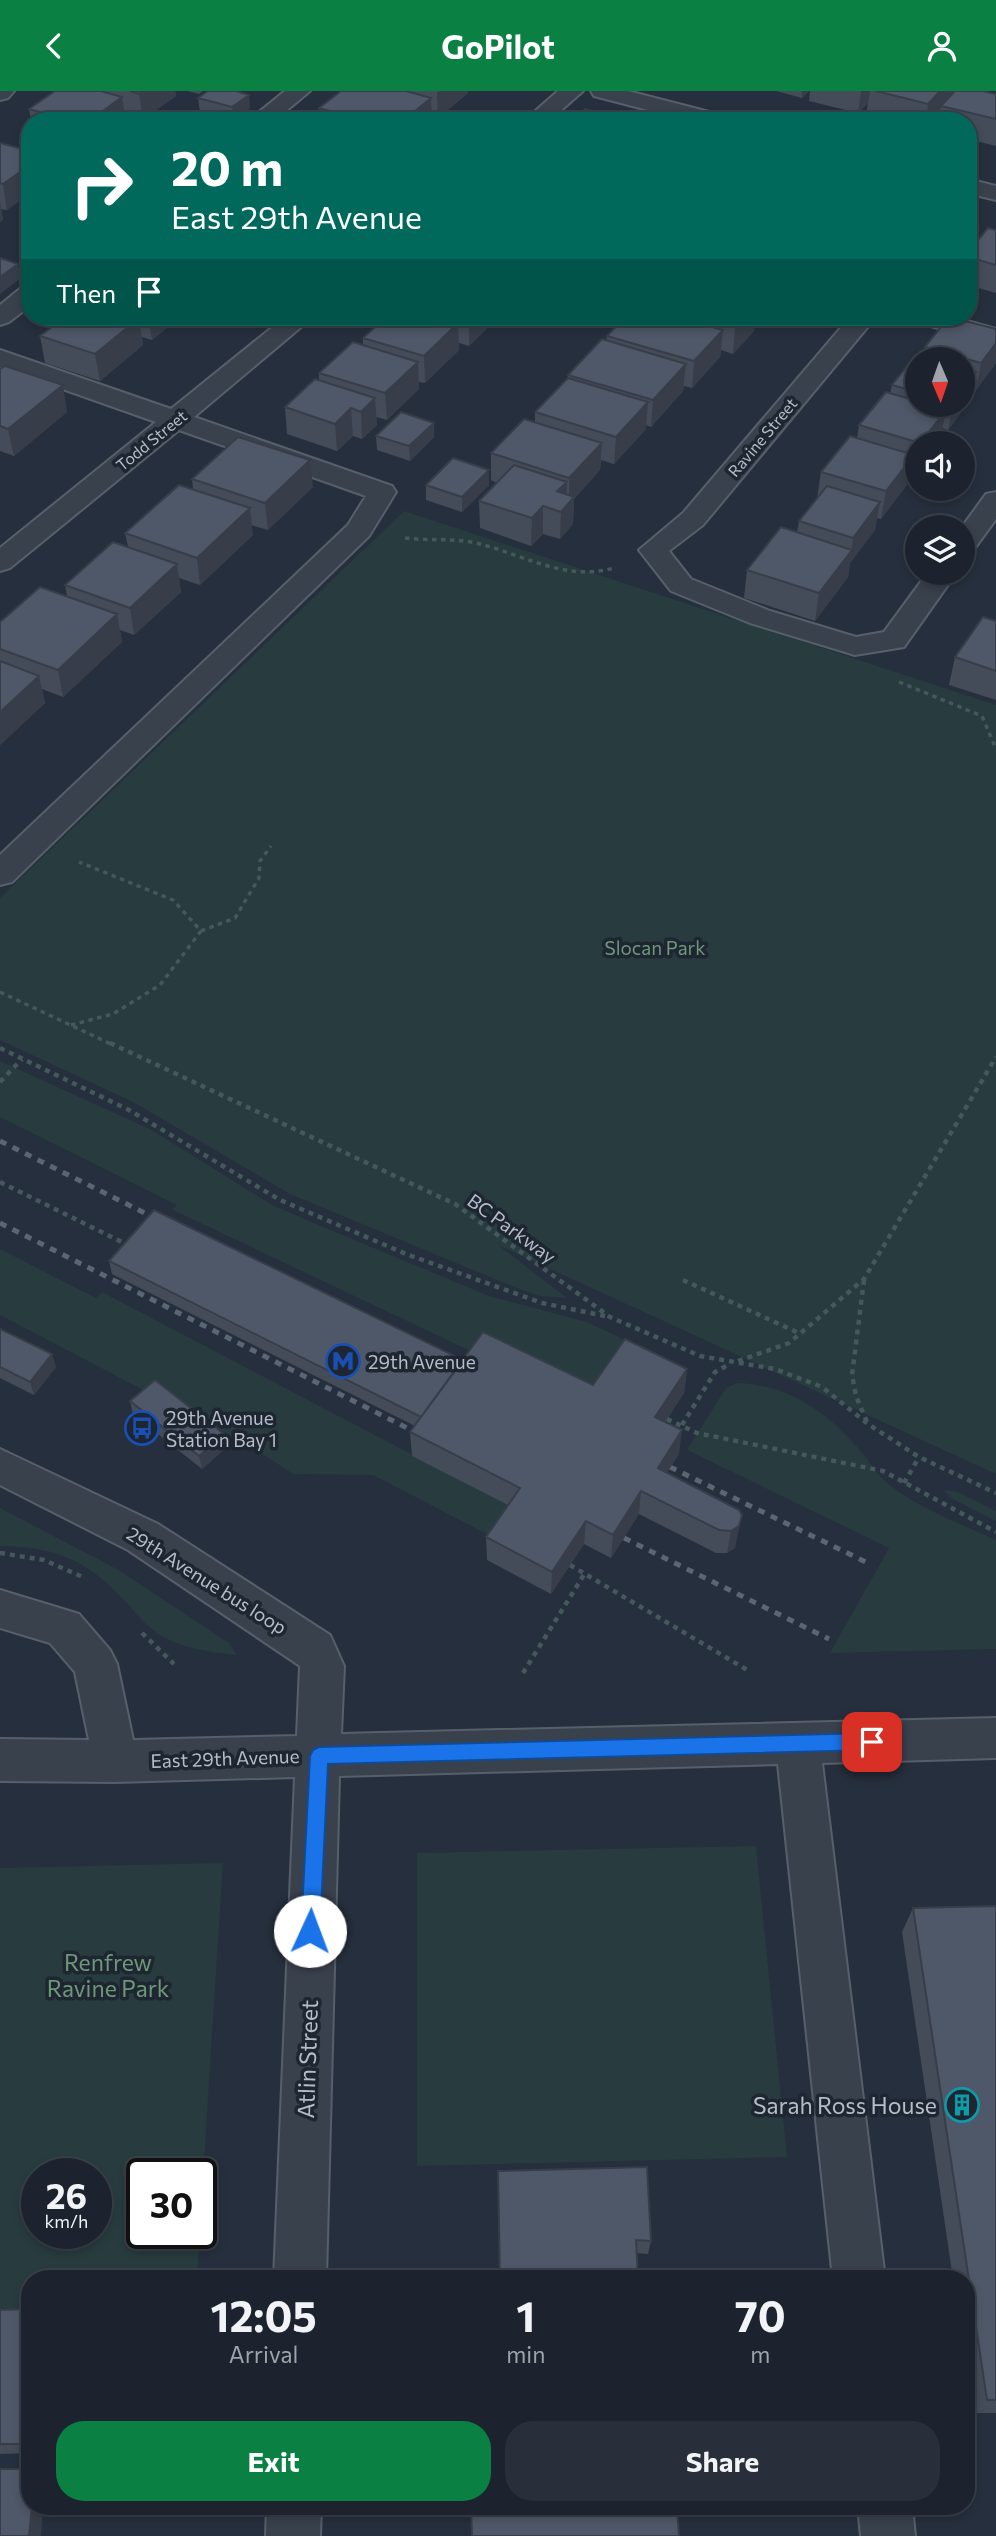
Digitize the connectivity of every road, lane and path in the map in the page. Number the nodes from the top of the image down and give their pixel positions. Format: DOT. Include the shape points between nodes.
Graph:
graph roads {
  1 [pos="299,91"];
  2 [pos="572,91"];
  3 [pos="601,91"];
  4 [pos="271,112"];
  5 [pos="546,112"];
  6 [pos="682,112"];
  7 [pos="21,300"];
  8 [pos="0,317"];
  9 [pos="289,326"];
  10 [pos="855,326"];
  11 [pos="958,326"];
  12 [pos="996,337"];
  13 [pos="0,358"];
  14 [pos="176,420"];
  15 [pos="996,500"];
  16 [pos="975,528"];
  17 [pos="359,530"];
  18 [pos="653,550"];
  19 [pos="0,562"];
  20 [pos="934,585"];
  21 [pos="855,646"];
  22 [pos="996,749"];
  23 [pos="33,843"];
  24 [pos="271,846"];
  25 [pos="0,874"];
  26 [pos="201,931"];
  27 [pos="0,992"];
  28 [pos="70,1025"];
  29 [pos="0,1048"];
  30 [pos="996,1057"];
  31 [pos="22,1059"];
  32 [pos="0,1082"];
  33 [pos="0,1182"];
  34 [pos="135,1248"];
  35 [pos="864,1279"];
  36 [pos="683,1280"];
  37 [pos="610,1317"];
  38 [pos="801,1334"];
  39 [pos="733,1363"];
  40 [pos="667,1419"];
  41 [pos="868,1424"];
  42 [pos="682,1425"];
  43 [pos="919,1457"];
  44 [pos="0,1466"];
  45 [pos="904,1483"];
  46 [pos="996,1493"];
  47 [pos="996,1532"];
  48 [pos="570,1565"];
  49 [pos="585,1573"];
  50 [pos="0,1609"];
  51 [pos="749,1671"];
  52 [pos="523,1673"];
  53 [pos="996,1738"];
  54 [pos="798,1744"];
  55 [pos="319,1756"];
  56 [pos="0,1760"];
  57 [pos="115,1761"];
  58 [pos="300,2270"];
  59 [pos="858,2270"];
  60 [pos="294,2515"];
  61 [pos="886,2515"];
  62 [pos="293,2536"];
  63 [pos="888,2536"];
  1 -- 4 [label="street"];
  2 -- 5 [label="street"];
  3 -- 6 [label="street"];
  7 -- 8 [label="street"];
  9 -- 14 [label="street, Todd Street"];
  10 -- 18 [label="street, Ravine Street" via="693,519"];
  11 -- 12 [label="street"];
  13 -- 14 [label="street"];
  14 -- 17 [label="street" via="382,492"];
  14 -- 19 [label="street, Todd Street"];
  15 -- 16 [label="street"];
  17 -- 18 [label="path" via="421,541 461,540 573,573 604,573"];
  17 -- 23 [label="street"];
  18 -- 21 [label="street" via="681,585 760,617"];
  20 -- 21 [label="street" via="894,640"];
  21 -- 22 [label="path" via="884,675 982,716"];
  23 -- 25 [label="street"];
  23 -- 26 [label="path" via="173,900"];
  24 -- 26 [label="path" via="260,861 259,878 234,918"];
  26 -- 28 [label="path" via="160,985 113,1014"];
  27 -- 28 [label="path, BC Parkway"];
  28 -- 37 [label="path, BC Parkway" via="455,1203"];
  29 -- 31 [label="path"];
  30 -- 35 [label="path"];
  31 -- 32 [label="path"];
  31 -- 37 [label="path" via="129,1110 280,1200 406,1254 530,1299"];
  33 -- 34 [label="path"];
  35 -- 38 [label="path"];
  35 -- 41 [label="path" via="852,1375"];
  36 -- 38 [label="path"];
  37 -- 39 [label="path, BC Parkway" via="700,1356"];
  38 -- 39 [label="path" via="769,1352"];
  39 -- 41 [label="path, BC Parkway" via="775,1369 822,1387"];
  39 -- 42 [label="path" via="715,1372"];
  40 -- 42 [label="path"];
  41 -- 43 [label="path, BC Parkway"];
  42 -- 45 [label="path" via="697,1433 883,1471"];
  43 -- 45 [label="path"];
  43 -- 46 [label="path, BC Parkway"];
  44 -- 55 [label="street, 29th Avenue bus loop" via="143,1537 315,1649 322,1666"];
  45 -- 47 [label="path"];
  48 -- 49 [label="path"];
  49 -- 51 [label="path"];
  49 -- 52 [label="path"];
  50 -- 57 [label="street" via="64,1628 95,1664"];
  53 -- 54 [label="street, East 29th Avenue"];
  54 -- 55 [label="street, East 29th Avenue"];
  54 -- 59 [label="street"];
  55 -- 57 [label="street, East 29th Avenue"];
  55 -- 58 [label="street, Atlin Street"];
  56 -- 57 [label="street, East 29th Avenue"];
  60 -- 62 [label="street"];
  61 -- 63 [label="street"];
}
